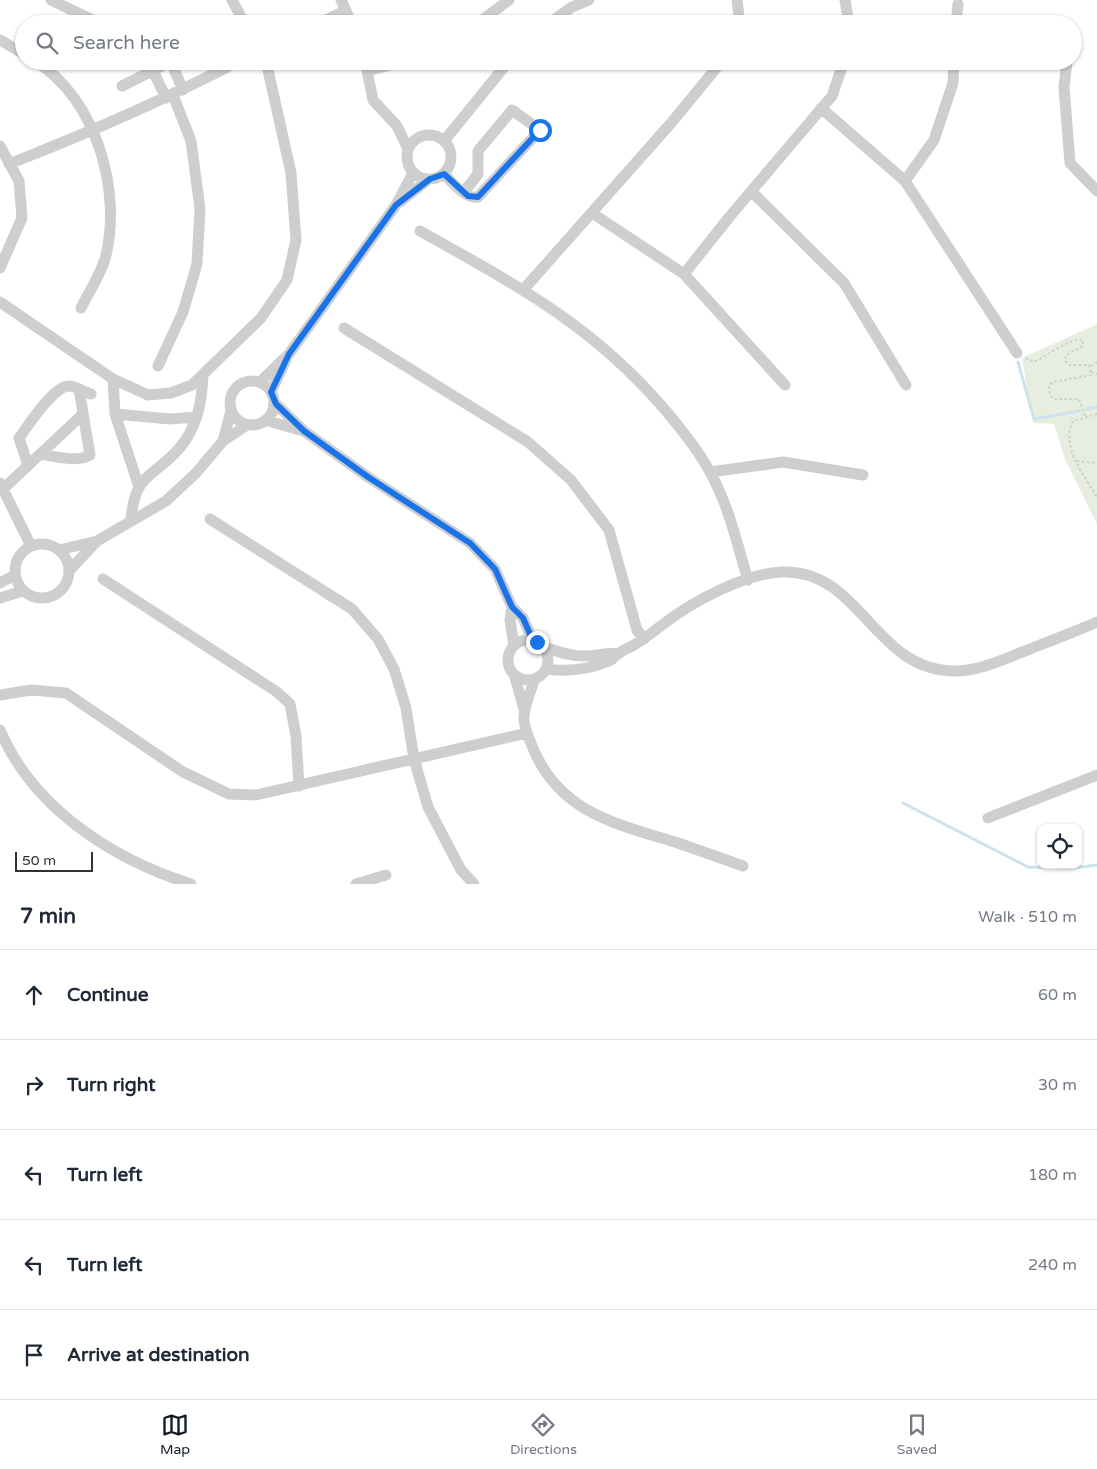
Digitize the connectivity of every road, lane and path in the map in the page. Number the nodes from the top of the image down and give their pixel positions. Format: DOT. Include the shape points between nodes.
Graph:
graph roads {
  1 [pos="50,0"];
  2 [pos="232,0"];
  3 [pos="509,0"];
  4 [pos="589,0"];
  5 [pos="736,0"];
  6 [pos="845,0"];
  7 [pos="958,4"];
  8 [pos="343,5"];
  9 [pos="81,15"];
  10 [pos="240,15"];
  11 [pos="329,15"];
  12 [pos="490,15"];
  13 [pos="561,15"];
  14 [pos="738,15"];
  15 [pos="848,15"];
  16 [pos="957,15"];
  17 [pos="0,40"];
  18 [pos="15,49"];
  19 [pos="45,70"];
  20 [pos="172,70"];
  21 [pos="221,70"];
  22 [pos="268,70"];
  23 [pos="367,70"];
  24 [pos="502,70"];
  25 [pos="714,70"];
  26 [pos="841,70"];
  27 [pos="954,70"];
  28 [pos="1066,70"];
  29 [pos="153,71"];
  30 [pos="122,86"];
  31 [pos="174,94"];
  32 [pos="821,108"];
  33 [pos="397,126"];
  34 [pos="92,131"];
  35 [pos="423,136"];
  36 [pos="444,141"];
  37 [pos="0,146"];
  38 [pos="408,149"];
  39 [pos="9,164"];
  40 [pos="413,173"];
  41 [pos="444,174"];
  42 [pos="430,179"];
  43 [pos="905,181"];
  44 [pos="751,191"];
  45 [pos="1097,191"];
  46 [pos="464,192"];
  47 [pos="396,205"];
  48 [pos="592,213"];
  49 [pos="420,231"];
  50 [pos="0,268"];
  51 [pos="684,274"];
  52 [pos="524,289"];
  53 [pos="0,302"];
  54 [pos="82,308"];
  55 [pos="344,328"];
  56 [pos="1017,353"];
  57 [pos="289,354"];
  58 [pos="1097,362"];
  59 [pos="158,366"];
  60 [pos="1091,366"];
  61 [pos="1092,372"];
  62 [pos="203,374"];
  63 [pos="1097,374"];
  64 [pos="113,380"];
  65 [pos="260,382"];
  66 [pos="785,385"];
  67 [pos="906,385"];
  68 [pos="79,389"];
  69 [pos="271,392"];
  70 [pos="91,394"];
  71 [pos="276,404"];
  72 [pos="231,411"];
  73 [pos="83,414"];
  74 [pos="115,414"];
  75 [pos="1097,414"];
  76 [pos="1085,416"];
  77 [pos="196,417"];
  78 [pos="265,420"];
  79 [pos="247,425"];
  80 [pos="304,431"];
  81 [pos="223,441"];
  82 [pos="40,454"];
  83 [pos="1076,461"];
  84 [pos="1097,463"];
  85 [pos="28,465"];
  86 [pos="710,472"];
  87 [pos="863,475"];
  88 [pos="2,486"];
  89 [pos="139,487"];
  90 [pos="1097,498"];
  91 [pos="210,519"];
  92 [pos="131,521"];
  93 [pos="97,541"];
  94 [pos="31,546"];
  95 [pos="59,550"];
  96 [pos="69,571"];
  97 [pos="15,575"];
  98 [pos="104,579"];
  99 [pos="748,580"];
  100 [pos="0,583"];
  101 [pos="23,591"];
  102 [pos="0,598"];
  103 [pos="512,607"];
  104 [pos="1097,622"];
  105 [pos="644,639"];
  106 [pos="533,641"];
  107 [pos="514,646"];
  108 [pos="544,647"];
  109 [pos="618,654"];
  110 [pos="546,669"];
  111 [pos="514,674"];
  112 [pos="534,680"];
  113 [pos="0,695"];
  114 [pos="524,709"];
  115 [pos="0,730"];
  116 [pos="527,733"];
  117 [pos="414,758"];
  118 [pos="1097,775"];
  119 [pos="299,786"];
  120 [pos="988,818"];
  121 [pos="744,866"];
  122 [pos="386,875"];
  123 [pos="191,884"];
  124 [pos="356,884"];
  125 [pos="474,884"];
  1 -- 9 [label="street"];
  2 -- 10 [label="street"];
  3 -- 12 [label="street"];
  4 -- 13 [label="street"];
  5 -- 14 [label="street"];
  6 -- 15 [label="street"];
  7 -- 16 [label="street"];
  8 -- 11 [label="street"];
  17 -- 18 [label="street"];
  19 -- 34 [label="street" via="77,100"];
  20 -- 31 [label="street"];
  21 -- 31 [label="street"];
  22 -- 62 [label="street" via="291,173 296,240 288,280 261,318"];
  23 -- 33 [label="street" via="373,100"];
  24 -- 36 [label="street"];
  25 -- 48 [label="street"];
  26 -- 32 [label="street" via="832,96"];
  27 -- 43 [label="street" via="953,83 934,140"];
  28 -- 45 [label="street" via="1064,87 1070,164"];
  29 -- 30 [label="street"];
  29 -- 31 [label="street"];
  31 -- 34 [label="street"];
  31 -- 59 [label="street" via="191,141 200,209 196,264 183,312"];
  32 -- 43 [label="street"];
  32 -- 44 [label="street"];
  33 -- 35 [label="street"];
  33 -- 38 [label="street"];
  34 -- 39 [label="street"];
  34 -- 54 [label="street" via="103,153 112,212 105,260"];
  35 -- 36 [label="street" via="438,137"];
  35 -- 38 [label="street"];
  36 -- 41 [label="street" via="450,161"];
  37 -- 39 [label="street"];
  38 -- 40 [label="street" via="408,165"];
  39 -- 50 [label="street" via="19,182 22,218"];
  40 -- 42 [label="street"];
  40 -- 47 [label="street"];
  41 -- 42 [label="street"];
  41 -- 46 [label="street"];
  42 -- 47 [label="street"];
  43 -- 56 [label="street"];
  44 -- 51 [label="street"];
  44 -- 67 [label="street" via="844,283"];
  46 -- 46 [label="street" via="473,198 481,196 540,130 512,110 478,151 478,174"];
  47 -- 57 [label="street"];
  48 -- 51 [label="street"];
  48 -- 52 [label="street"];
  49 -- 52 [label="street"];
  51 -- 66 [label="street"];
  52 -- 86 [label="street" via="568,318 647,388 681,429"];
  53 -- 64 [label="street"];
  55 -- 105 [label="street" via="528,442 571,480 609,530 636,630"];
  56 -- 60 [label="path" via="1033,362 1081,339 1083,346 1066,355 1066,363"];
  57 -- 65 [label="street"];
  57 -- 69 [label="street"];
  58 -- 60 [label="path"];
  60 -- 61 [label="path"];
  61 -- 63 [label="path"];
  61 -- 76 [label="path" via="1088,376 1052,382 1049,386 1052,398 1080,399"];
  62 -- 64 [label="street" via="192,385 171,394 148,395"];
  62 -- 77 [label="street" via="202,398"];
  64 -- 74 [label="street"];
  65 -- 69 [label="street"];
  65 -- 72 [label="street" via="246,382 234,390"];
  68 -- 70 [label="street"];
  68 -- 73 [label="street"];
  68 -- 85 [label="street" via="70,386 59,388 19,438"];
  69 -- 71 [label="street"];
  71 -- 78 [label="street"];
  71 -- 80 [label="street"];
  72 -- 79 [label="street"];
  72 -- 81 [label="street"];
  73 -- 82 [label="street"];
  73 -- 82 [label="street" via="90,455 72,458"];
  74 -- 77 [label="street" via="154,419"];
  74 -- 89 [label="street"];
  75 -- 76 [label="path"];
  76 -- 83 [label="path" via="1073,421 1070,428"];
  77 -- 89 [label="street" via="173,455"];
  78 -- 79 [label="street"];
  78 -- 80 [label="street"];
  79 -- 81 [label="street"];
  80 -- 103 [label="street" via="470,543 495,569"];
  81 -- 92 [label="street" via="166,501"];
  82 -- 85 [label="street"];
  83 -- 84 [label="path"];
  83 -- 90 [label="path"];
  85 -- 88 [label="street"];
  86 -- 87 [label="street" via="784,462"];
  86 -- 99 [label="street" via="734,530"];
  88 -- 94 [label="street"];
  89 -- 92 [label="street" via="133,501"];
  91 -- 117 [label="street" via="352,609 378,638 394,670 406,708"];
  92 -- 93 [label="street"];
  93 -- 95 [label="street"];
  93 -- 96 [label="street"];
  94 -- 95 [label="street" via="45,544"];
  94 -- 97 [label="street" via="20,555 14,568"];
  95 -- 96 [label="street" via="68,563"];
  96 -- 101 [label="street" via="67,580 56,594 39,598"];
  97 -- 100 [label="street"];
  97 -- 101 [label="street"];
  98 -- 119 [label="street" via="277,692 290,704"];
  99 -- 104 [label="street" via="782,572 825,582 845,596 881,637 902,655 919,664 954,671 978,669"];
  99 -- 105 [label="street" via="690,606"];
  101 -- 102 [label="street"];
  103 -- 106 [label="street" via="523,618"];
  103 -- 107 [label="street" via="510,620"];
  105 -- 109 [label="street"];
  106 -- 107 [label="street" via="523,641"];
  106 -- 108 [label="street"];
  107 -- 111 [label="street" via="508,660"];
  108 -- 109 [label="street" via="574,656"];
  108 -- 110 [label="street" via="548,662"];
  109 -- 110 [label="street" via="612,661 570,670"];
  110 -- 112 [label="street"];
  111 -- 112 [label="street"];
  111 -- 114 [label="street"];
  112 -- 114 [label="street"];
  113 -- 119 [label="street" via="32,690 66,693 183,772 229,794 256,795"];
  114 -- 116 [label="street"];
  115 -- 123 [label="street" via="25,774 53,807 123,856 162,875"];
  116 -- 117 [label="street"];
  116 -- 121 [label="street" via="538,761 554,786 583,808 622,827"];
  117 -- 119 [label="street"];
  117 -- 125 [label="street" via="428,807 461,870"];
  118 -- 120 [label="street"];
  122 -- 124 [label="street"];
}
